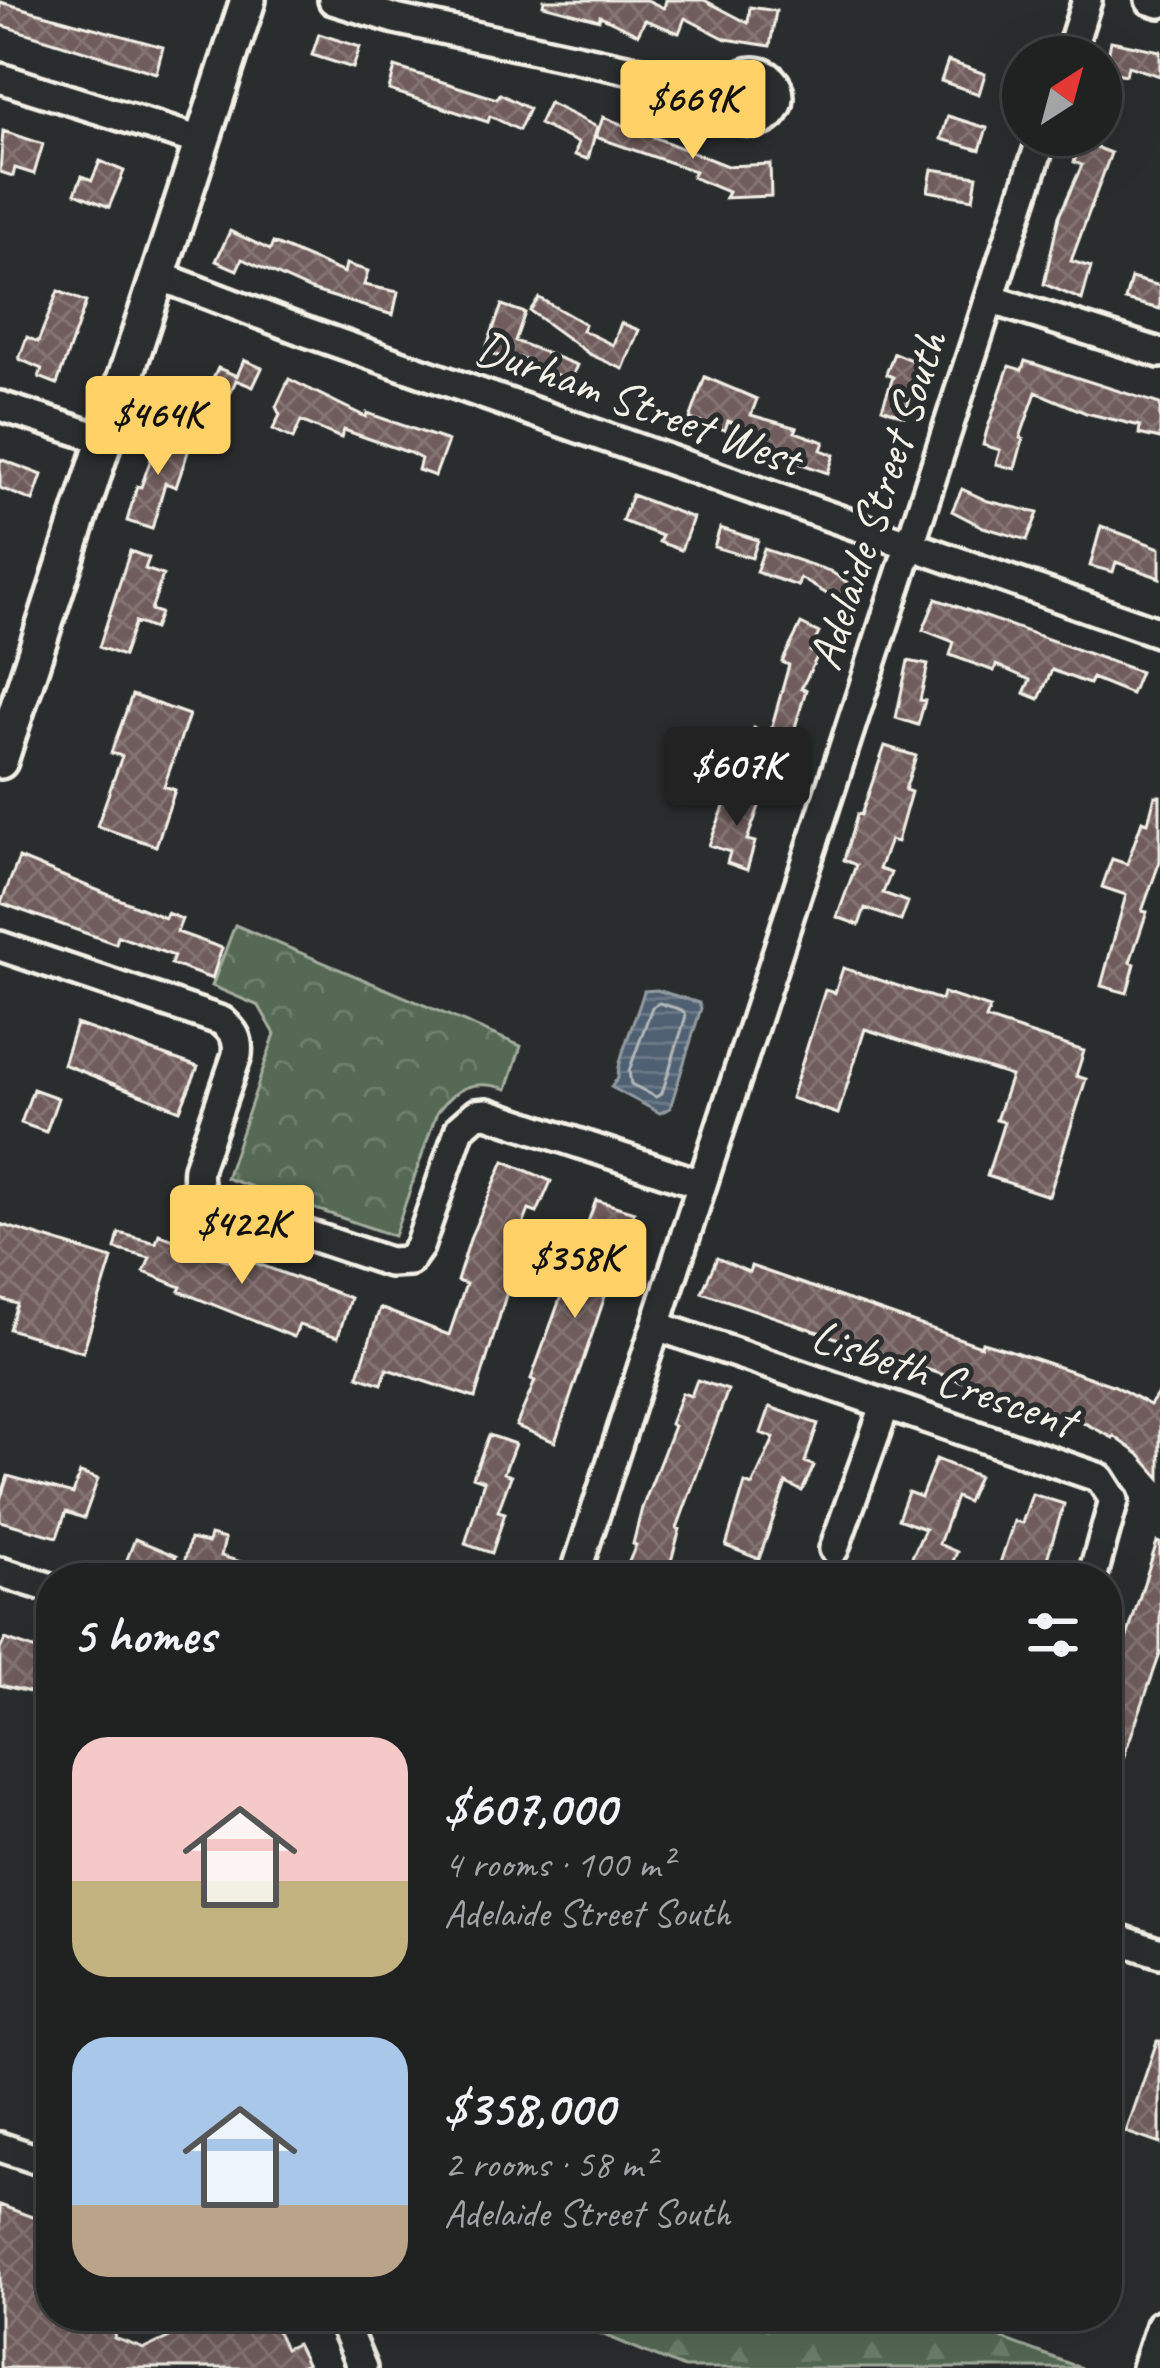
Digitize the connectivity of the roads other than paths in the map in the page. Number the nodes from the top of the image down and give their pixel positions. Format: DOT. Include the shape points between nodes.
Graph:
graph roads {
  1 [pos="248,0"];
  2 [pos="333,0"];
  3 [pos="1087,0"];
  4 [pos="1150,0"];
  5 [pos="1160,3"];
  6 [pos="1076,36"];
  7 [pos="0,78"];
  8 [pos="729,92"];
  9 [pos="200,141"];
  10 [pos="1036,156"];
  11 [pos="157,274"];
  12 [pos="989,299"];
  13 [pos="1160,353"];
  14 [pos="0,406"];
  15 [pos="103,439"];
  16 [pos="908,545"];
  17 [pos="1160,633"];
  18 [pos="0,760"];
  19 [pos="0,946"];
  20 [pos="701,1184"];
  21 [pos="657,1326"];
  22 [pos="885,1406"];
  23 [pos="834,1549"];
  24 [pos="579,1563"];
  25 [pos="1096,1563"];
  26 [pos="0,1572"];
  27 [pos="36,1583"];
  28 [pos="1122,1940"];
  29 [pos="1160,1953"];
  30 [pos="0,2146"];
  31 [pos="36,2159"];
  32 [pos="1160,2325"];
  33 [pos="346,2331"];
  34 [pos="362,2368"];
  35 [pos="1147,2368"];
  1 -- 9 [label="main road"];
  2 -- 8 [label="street"];
  3 -- 6 [label="street"];
  4 -- 5 [label="street"];
  7 -- 9 [label="street"];
  9 -- 11 [label="main road"];
  10 -- 12 [label="street, Adelaide Street South"];
  11 -- 15 [label="main road"];
  11 -- 16 [label="street, Durham Street West"];
  12 -- 13 [label="street"];
  12 -- 16 [label="street, Adelaide Street South"];
  14 -- 15 [label="street"];
  15 -- 18 [label="main road"];
  16 -- 17 [label="street, Durham Street West"];
  16 -- 20 [label="street, Adelaide Street South"];
  19 -- 20 [label="street" via="232,1030 237,1055 196,1182 213,1203 389,1262 409,1261 460,1128 487,1113"];
  20 -- 21 [label="street, Adelaide Street South"];
  21 -- 22 [label="street, Lisbeth Crescent"];
  21 -- 24 [label="street, Adelaide Street South"];
  22 -- 23 [label="street"];
  22 -- 25 [label="street, Lisbeth Crescent" via="1100,1478 1114,1500"];
  26 -- 27 [label="street"];
  28 -- 29 [label="street"];
  30 -- 31 [label="street"];
  32 -- 35 [label="street"];
  33 -- 34 [label="street"];
}
